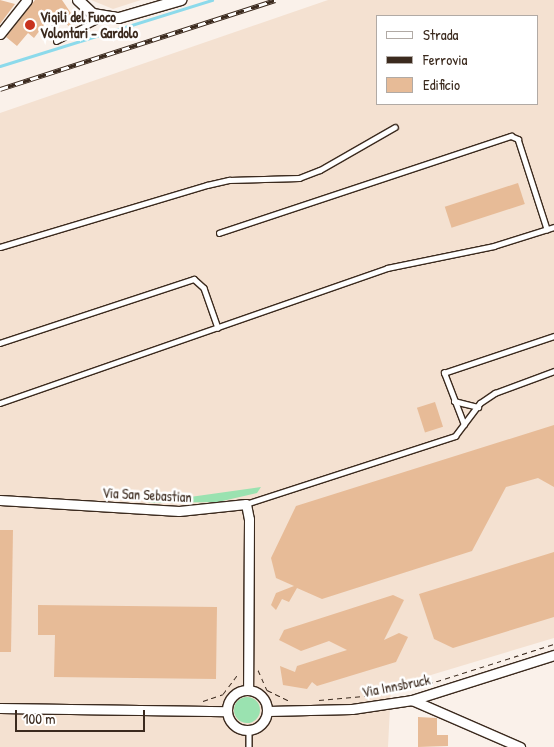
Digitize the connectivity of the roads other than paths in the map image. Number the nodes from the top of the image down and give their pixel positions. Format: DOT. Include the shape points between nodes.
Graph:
graph roads {
  1 [pos="27,0"];
  2 [pos="78,0"];
  3 [pos="181,0"];
  4 [pos="102,17"];
  5 [pos="0,34"];
  6 [pos="56,41"];
  7 [pos="395,127"];
  8 [pos="554,227"];
  9 [pos="546,229"];
  10 [pos="219,233"];
  11 [pos="0,248"];
  12 [pos="218,328"];
  13 [pos="554,336"];
  14 [pos="0,343"];
  15 [pos="554,371"];
  16 [pos="454,401"];
  17 [pos="0,403"];
  18 [pos="478,407"];
  19 [pos="464,425"];
  20 [pos="0,500"];
  21 [pos="246,504"];
  22 [pos="554,655"];
  23 [pos="248,690"];
  24 [pos="412,700"];
  25 [pos="0,708"];
  26 [pos="227,711"];
  27 [pos="268,711"];
  28 [pos="249,731"];
  29 [pos="249,747"];
  30 [pos="520,747"];
  1 -- 5 [label="street"];
  2 -- 4 [label="street" via="85,9"];
  3 -- 4 [label="street" via="119,18"];
  4 -- 6 [label="lane"];
  7 -- 11 [label="lane" via="320,170 298,178 229,180 207,185"];
  8 -- 9 [label="lane"];
  9 -- 10 [label="lane" via="518,139 511,136"];
  9 -- 12 [label="lane" via="494,246 387,268"];
  12 -- 14 [label="lane" via="204,288 194,279"];
  12 -- 17 [label="lane"];
  13 -- 16 [label="lane" via="444,373"];
  15 -- 18 [label="lane, Via San Sebastian" via="495,393"];
  16 -- 18 [label="lane"];
  16 -- 19 [label="lane"];
  18 -- 19 [label="lane, Via San Sebastian"];
  19 -- 21 [label="lane, Via San Sebastian" via="455,436"];
  20 -- 21 [label="street, Via San Sebastian" via="179,511"];
  21 -- 23 [label="street" via="249,519"];
  22 -- 24 [label="street, Via Innsbruck"];
  23 -- 26 [label="street" via="230,698"];
  23 -- 27 [label="street" via="264,699"];
  24 -- 27 [label="street, Via Innsbruck" via="352,709"];
  24 -- 30 [label="street"];
  25 -- 26 [label="street"];
  26 -- 28 [label="street" via="236,727"];
  27 -- 28 [label="street" via="260,727"];
  28 -- 29 [label="lane"];
}
